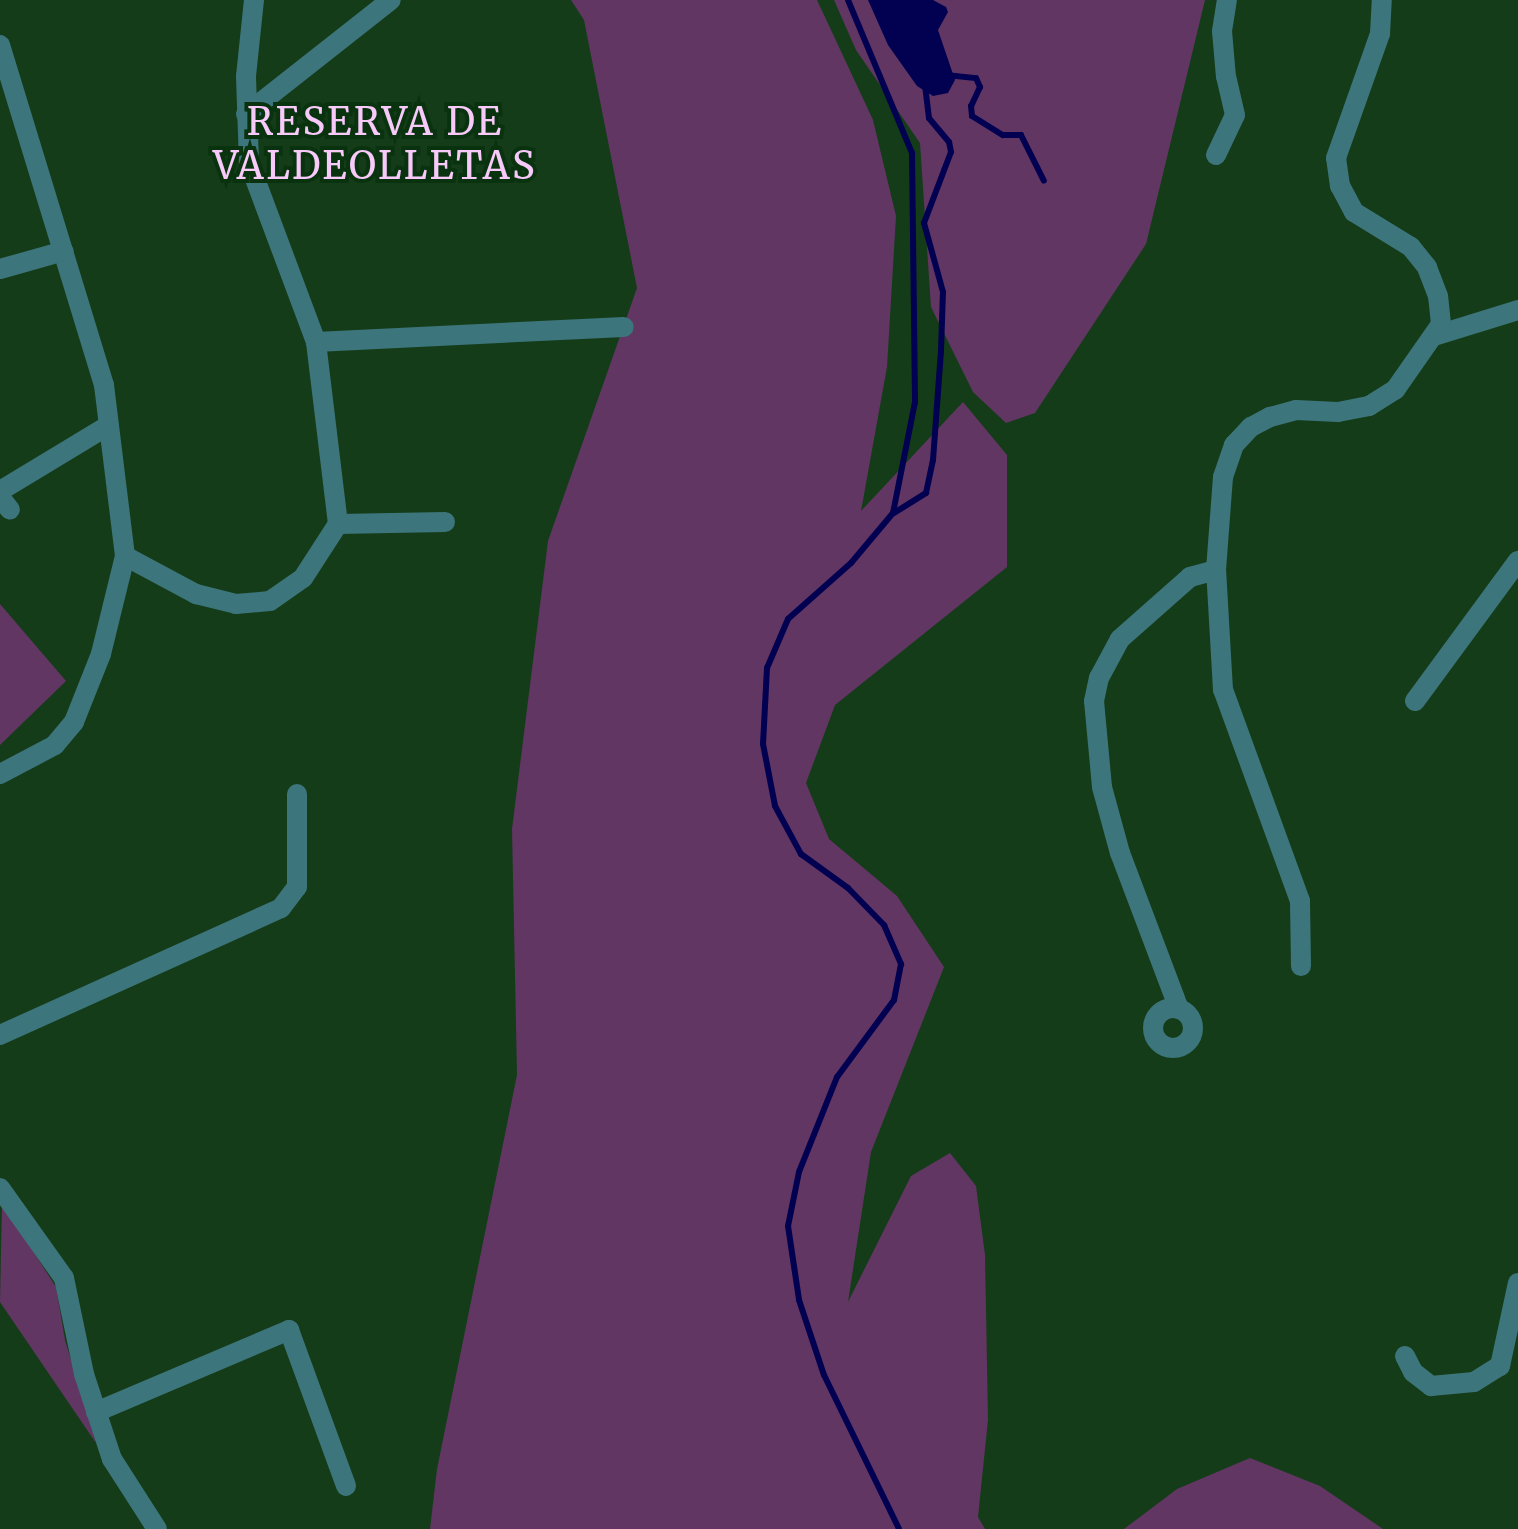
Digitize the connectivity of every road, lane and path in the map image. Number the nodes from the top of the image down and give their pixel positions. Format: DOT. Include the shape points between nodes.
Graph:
graph roads {
  1 [pos="254,0"];
  2 [pos="391,0"];
  3 [pos="1227,0"];
  4 [pos="1382,0"];
  5 [pos="0,45"];
  6 [pos="6,87"];
  7 [pos="246,114"];
  8 [pos="1216,155"];
  9 [pos="64,251"];
  10 [pos="0,269"];
  11 [pos="1518,310"];
  12 [pos="624,327"];
  13 [pos="1434,336"];
  14 [pos="316,342"];
  15 [pos="109,425"];
  16 [pos="4,499"];
  17 [pos="445,522"];
  18 [pos="338,524"];
  19 [pos="125,556"];
  20 [pos="1518,561"];
  21 [pos="1216,570"];
  22 [pos="1415,702"];
  23 [pos="0,774"];
  24 [pos="297,794"];
  25 [pos="1301,966"];
  26 [pos="1179,1008"];
  27 [pos="0,1035"];
  28 [pos="0,1188"];
  29 [pos="1518,1282"];
  30 [pos="1405,1356"];
  31 [pos="96,1412"];
  32 [pos="346,1486"];
  33 [pos="157,1529"];
  1 -- 7 [label="street"];
  2 -- 7 [label="street"];
  3 -- 8 [label="street" via="1222,30 1236,115"];
  4 -- 13 [label="street" via="1380,34 1336,158 1340,186 1354,212 1411,248 1427,267 1438,296"];
  5 -- 6 [label="street"];
  6 -- 9 [label="street"];
  7 -- 14 [label="street" via="249,163"];
  9 -- 10 [label="street"];
  9 -- 15 [label="street" via="104,385"];
  11 -- 13 [label="street"];
  12 -- 14 [label="street"];
  13 -- 21 [label="street" via="1395,390 1369,406 1270,417 1234,445 1223,477"];
  14 -- 18 [label="street"];
  15 -- 16 [label="street"];
  15 -- 19 [label="street"];
  17 -- 18 [label="street"];
  18 -- 19 [label="street" via="303,578 270,600 236,604 196,594"];
  19 -- 23 [label="street" via="101,654 74,722 54,745"];
  20 -- 22 [label="street"];
  21 -- 25 [label="street" via="1223,690 1300,901"];
  21 -- 26 [label="street" via="1190,577 1120,639 1094,701 1102,786 1120,853"];
  24 -- 27 [label="street" via="297,887 281,908"];
  28 -- 31 [label="street" via="64,1278"];
  29 -- 30 [label="street" via="1500,1366 1474,1382 1431,1386"];
  31 -- 32 [label="street" via="289,1330"];
  31 -- 33 [label="street" via="112,1459"];
}
